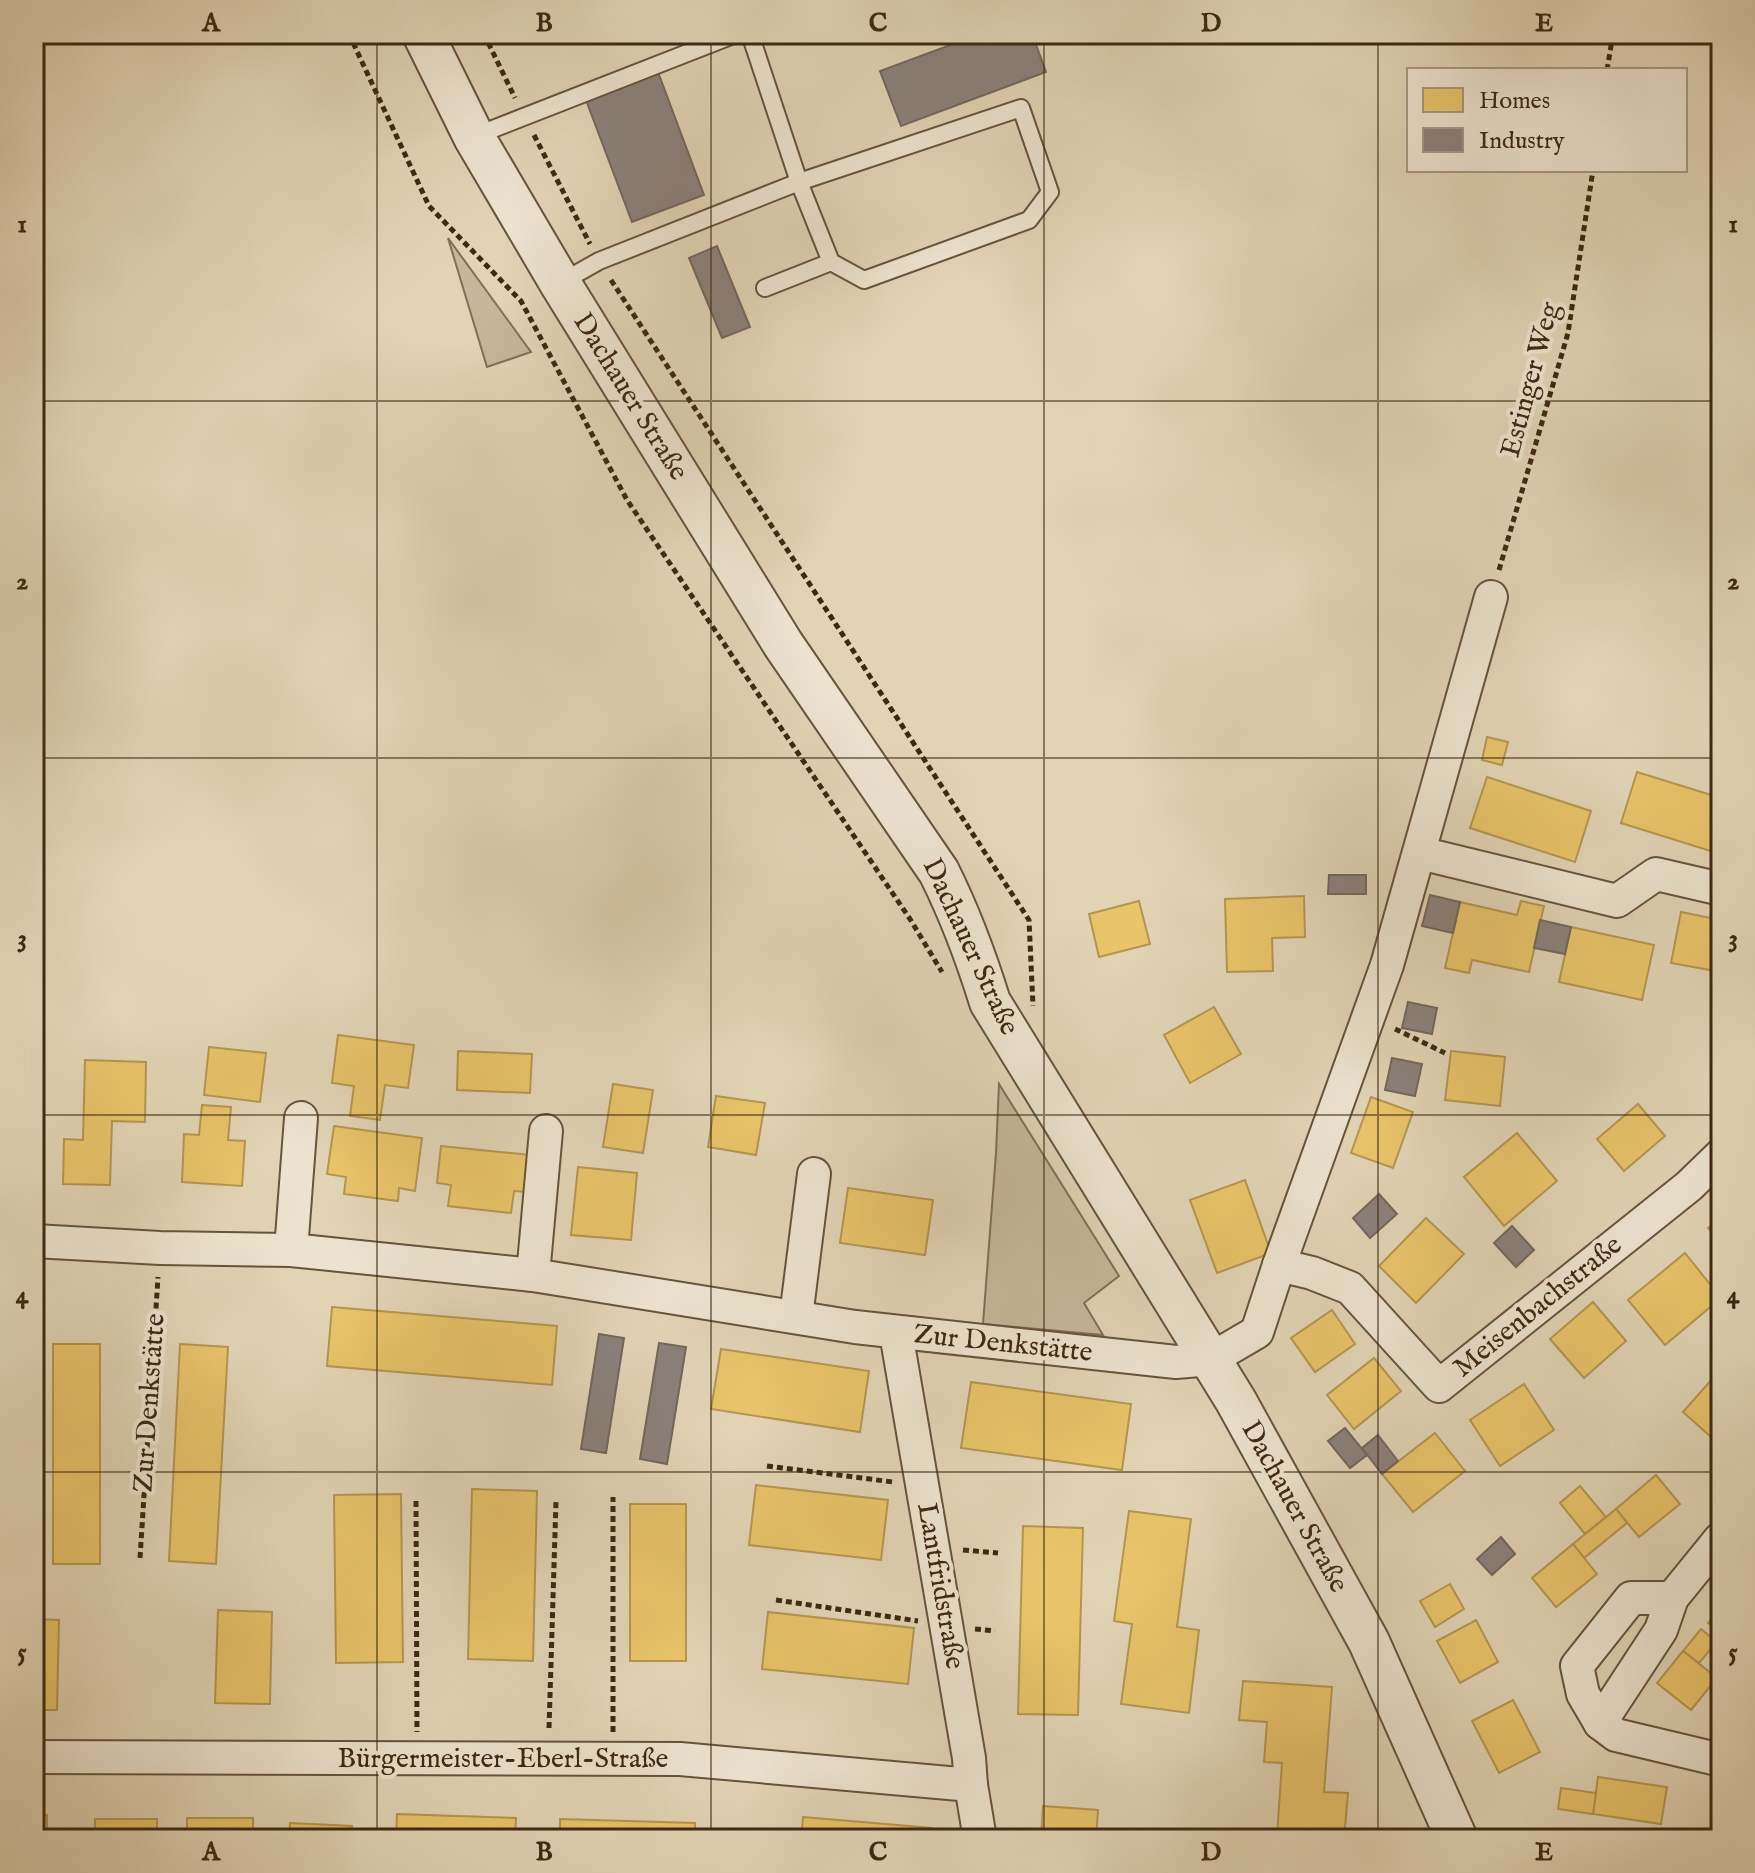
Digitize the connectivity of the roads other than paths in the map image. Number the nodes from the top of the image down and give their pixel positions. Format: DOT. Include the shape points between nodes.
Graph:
graph roads {
  1 [pos="423,34"];
  2 [pos="736,34"];
  3 [pos="750,34"];
  4 [pos="474,137"];
  5 [pos="799,182"];
  6 [pos="831,262"];
  7 [pos="560,283"];
  8 [pos="765,288"];
  9 [pos="1491,597"];
  10 [pos="1420,853"];
  11 [pos="1721,889"];
  12 [pos="301,1118"];
  13 [pos="546,1131"];
  14 [pos="1721,1155"];
  15 [pos="814,1174"];
  16 [pos="34,1241"];
  17 [pos="291,1250"];
  18 [pos="1279,1265"];
  19 [pos="533,1275"];
  20 [pos="796,1317"];
  21 [pos="896,1333"];
  22 [pos="1211,1359"];
  23 [pos="1720,1539"];
  24 [pos="1672,1598"];
  25 [pos="1600,1723"];
  26 [pos="34,1757"];
  27 [pos="1721,1760"];
  28 [pos="971,1785"];
  29 [pos="980,1839"];
  30 [pos="1457,1839"];
  1 -- 4 [label="street, Dachauer Straße"];
  2 -- 4 [label="lane"];
  3 -- 5 [label="lane"];
  4 -- 7 [label="street, Dachauer Straße"];
  5 -- 6 [label="lane"];
  5 -- 6 [label="lane" via="1021,108 1050,192 1029,220 864,280"];
  5 -- 7 [label="lane" via="599,261"];
  6 -- 8 [label="lane"];
  7 -- 22 [label="street, Dachauer Straße" via="783,644 939,872 990,1002"];
  9 -- 10 [label="street"];
  10 -- 11 [label="street" via="1617,901 1656,874"];
  10 -- 18 [label="street" via="1370,1016"];
  12 -- 17 [label="street"];
  13 -- 19 [label="street"];
  14 -- 18 [label="street, Meisenbachstraße" via="1439,1386 1350,1288"];
  15 -- 20 [label="street"];
  16 -- 17 [label="street, Zur Denkstätte"];
  17 -- 19 [label="street, Zur Denkstätte"];
  18 -- 22 [label="street" via="1257,1332"];
  19 -- 20 [label="street, Zur Denkstätte"];
  20 -- 21 [label="street, Zur Denkstätte"];
  21 -- 22 [label="street, Zur Denkstätte" via="1176,1362"];
  21 -- 28 [label="street, Lantfridstraße"];
  22 -- 30 [label="street, Dachauer Straße" via="1369,1642"];
  23 -- 24 [label="street"];
  24 -- 25 [label="street" via="1661,1630"];
  24 -- 25 [label="street" via="1631,1598 1577,1666 1583,1694"];
  25 -- 27 [label="street" via="1616,1735"];
  26 -- 28 [label="street, Bürgermeister-Eberl-Straße" via="680,1759"];
  28 -- 29 [label="street, Lantfridstraße"];
}
